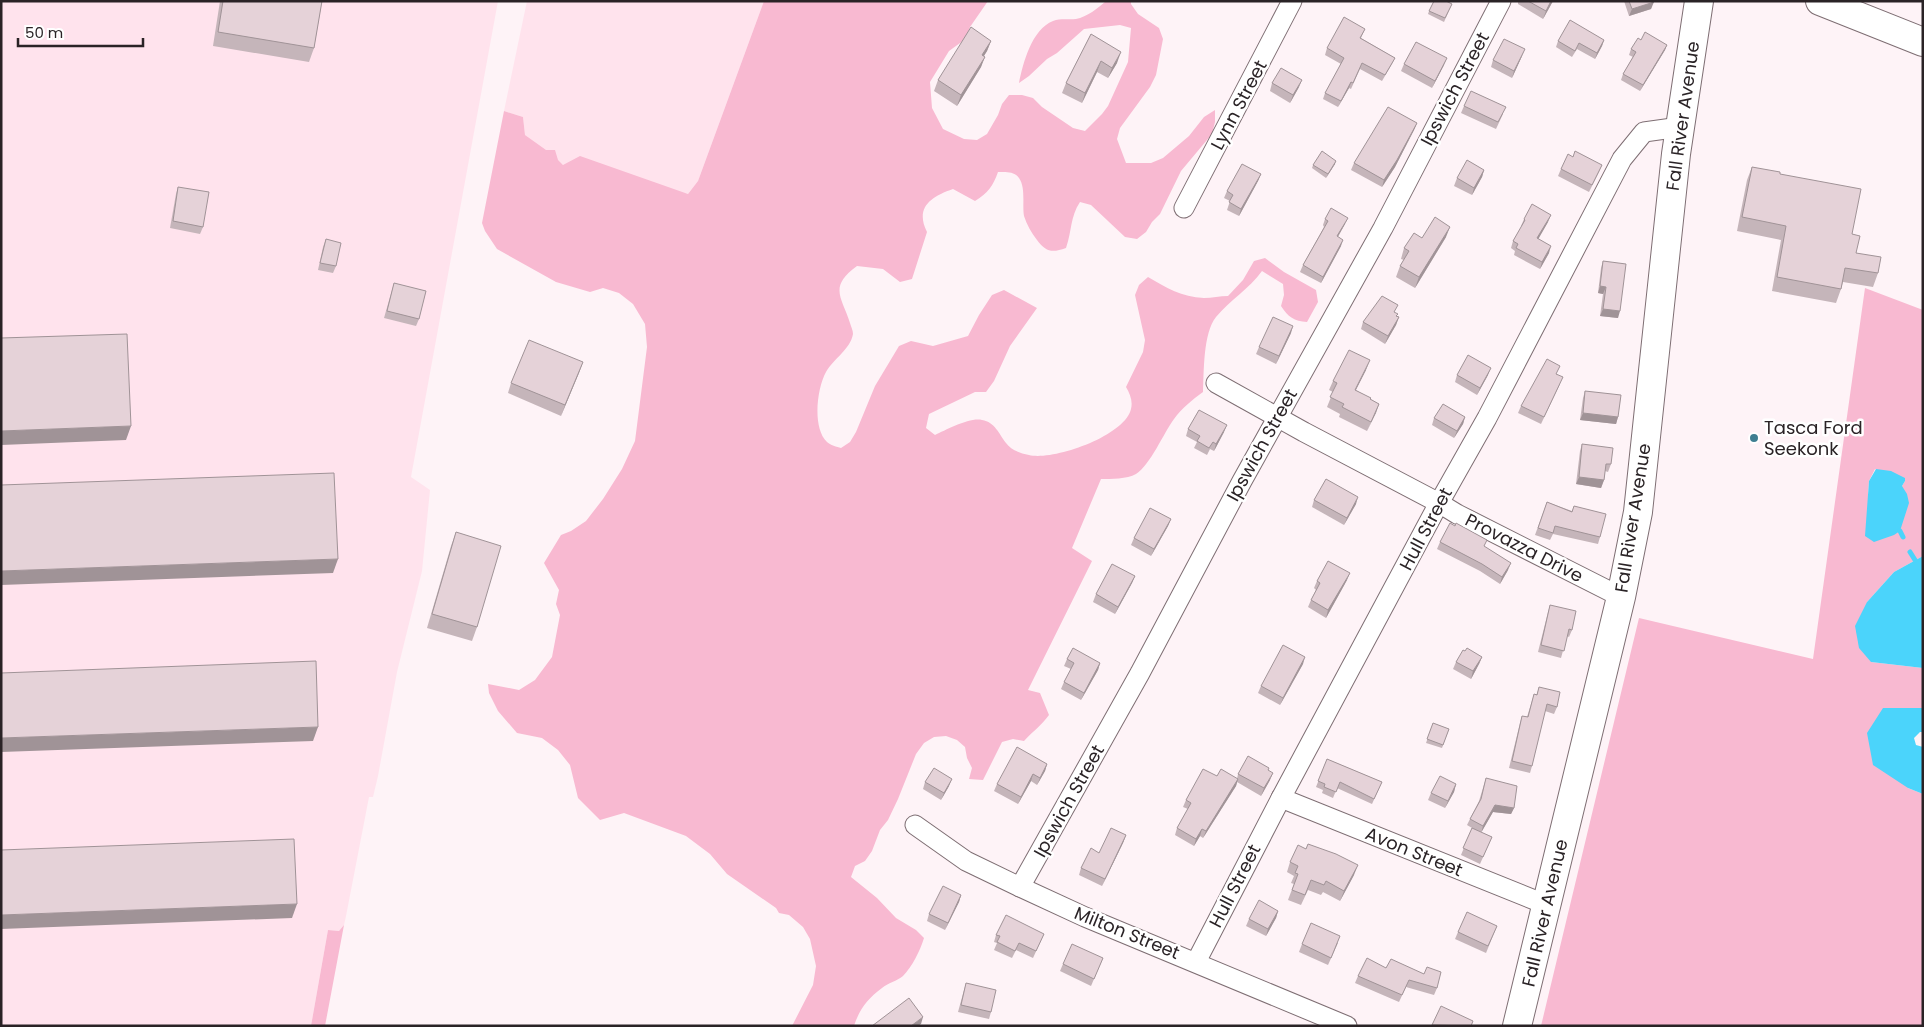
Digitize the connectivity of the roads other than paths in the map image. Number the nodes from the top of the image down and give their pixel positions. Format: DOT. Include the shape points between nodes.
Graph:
graph roads {
  1 [pos="1292,1"];
  2 [pos="1501,1"];
  3 [pos="1700,1"];
  4 [pos="1820,1"];
  5 [pos="1923,42"];
  6 [pos="1680,127"];
  7 [pos="1184,208"];
  8 [pos="1216,383"];
  9 [pos="1278,416"];
  10 [pos="1439,503"];
  11 [pos="1621,597"];
  12 [pos="1281,798"];
  13 [pos="915,825"];
  14 [pos="1020,887"];
  15 [pos="1546,905"];
  16 [pos="1196,962"];
  17 [pos="1347,1026"];
  18 [pos="1517,1026"];
  1 -- 7 [label="street, Lynn Street"];
  2 -- 9 [label="street, Ipswich Street" via="1382,228"];
  3 -- 6 [label="main road, Fall River Avenue"];
  4 -- 5 [label="main road"];
  6 -- 10 [label="street, Hull Street" via="1644,132 1622,159"];
  6 -- 11 [label="main road, Fall River Avenue" via="1638,512"];
  8 -- 9 [label="street, Provazza Drive"];
  9 -- 10 [label="street, Provazza Drive"];
  9 -- 14 [label="street, Ipswich Street"];
  10 -- 11 [label="street, Provazza Drive"];
  10 -- 12 [label="street, Hull Street"];
  11 -- 15 [label="main road, Fall River Avenue"];
  12 -- 15 [label="street, Avon Street"];
  12 -- 16 [label="street, Hull Street"];
  13 -- 14 [label="street, Milton Street" via="966,861"];
  14 -- 16 [label="street, Milton Street"];
  15 -- 18 [label="main road, Fall River Avenue"];
  16 -- 17 [label="street, Milton Street"];
}
